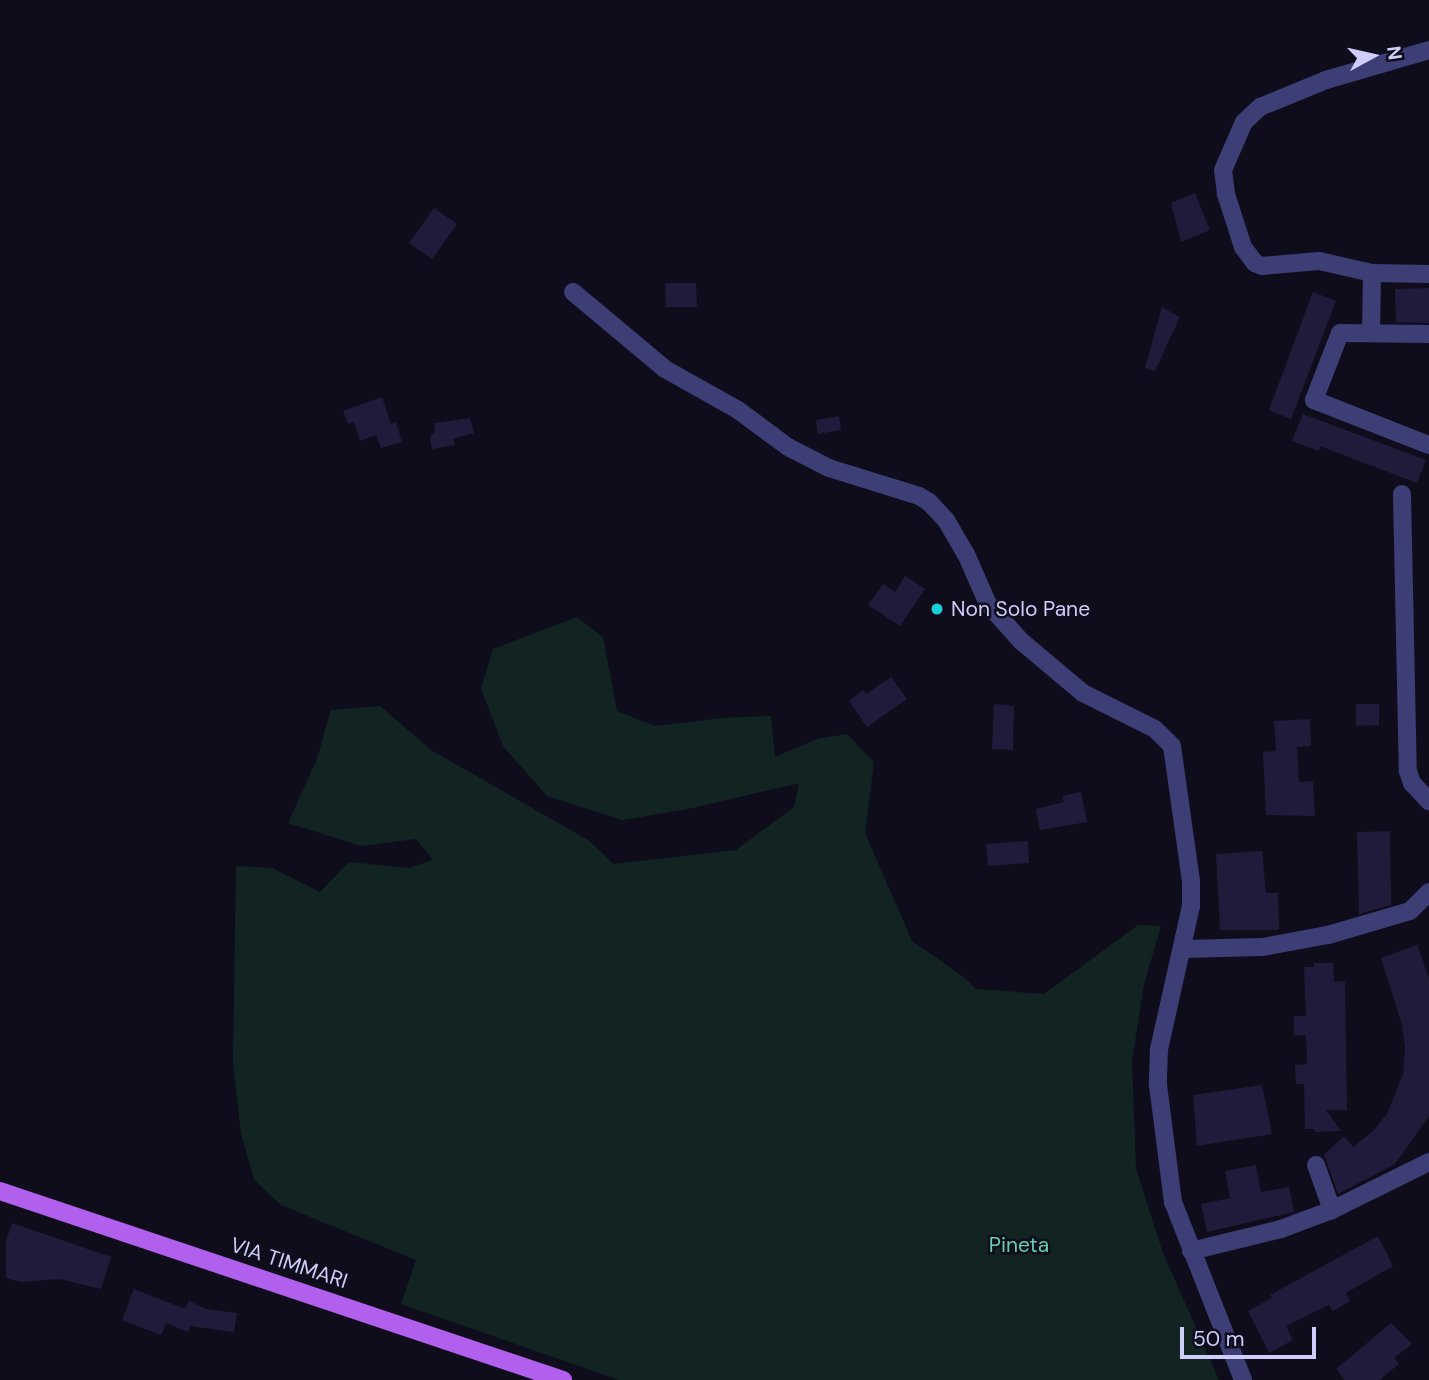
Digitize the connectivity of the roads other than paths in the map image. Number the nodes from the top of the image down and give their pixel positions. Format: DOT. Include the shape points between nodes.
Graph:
graph roads {
  1 [pos="1429,50"];
  2 [pos="1372,273"];
  3 [pos="1429,274"];
  4 [pos="573,292"];
  5 [pos="1371,333"];
  6 [pos="1429,334"];
  7 [pos="1429,445"];
  8 [pos="1402,494"];
  9 [pos="1429,801"];
  10 [pos="1429,892"];
  11 [pos="1183,949"];
  12 [pos="1429,1163"];
  13 [pos="1316,1165"];
  14 [pos="0,1191"];
  15 [pos="1332,1210"];
  16 [pos="1191,1251"];
  17 [pos="561,1380"];
  18 [pos="1243,1380"];
  1 -- 2 [label="street" via="1326,80 1260,107 1244,122 1226,157 1226,194 1243,247 1255,263 1319,261"];
  2 -- 3 [label="street"];
  2 -- 5 [label="street"];
  4 -- 11 [label="street" via="664,369 738,410 788,447 829,468 929,502 966,554 988,604 1021,641 1083,693 1165,737 1174,753 1191,882"];
  5 -- 6 [label="street"];
  5 -- 7 [label="street" via="1340,333 1314,400"];
  8 -- 9 [label="street" via="1408,771 1412,783"];
  10 -- 11 [label="street" via="1409,911 1328,935 1263,947"];
  11 -- 16 [label="street" via="1159,1049 1158,1085 1173,1202"];
  12 -- 15 [label="street"];
  13 -- 15 [label="street"];
  14 -- 17 [label="main road, VIA TIMMARI"];
  15 -- 16 [label="street" via="1281,1229"];
  16 -- 18 [label="street"];
}
